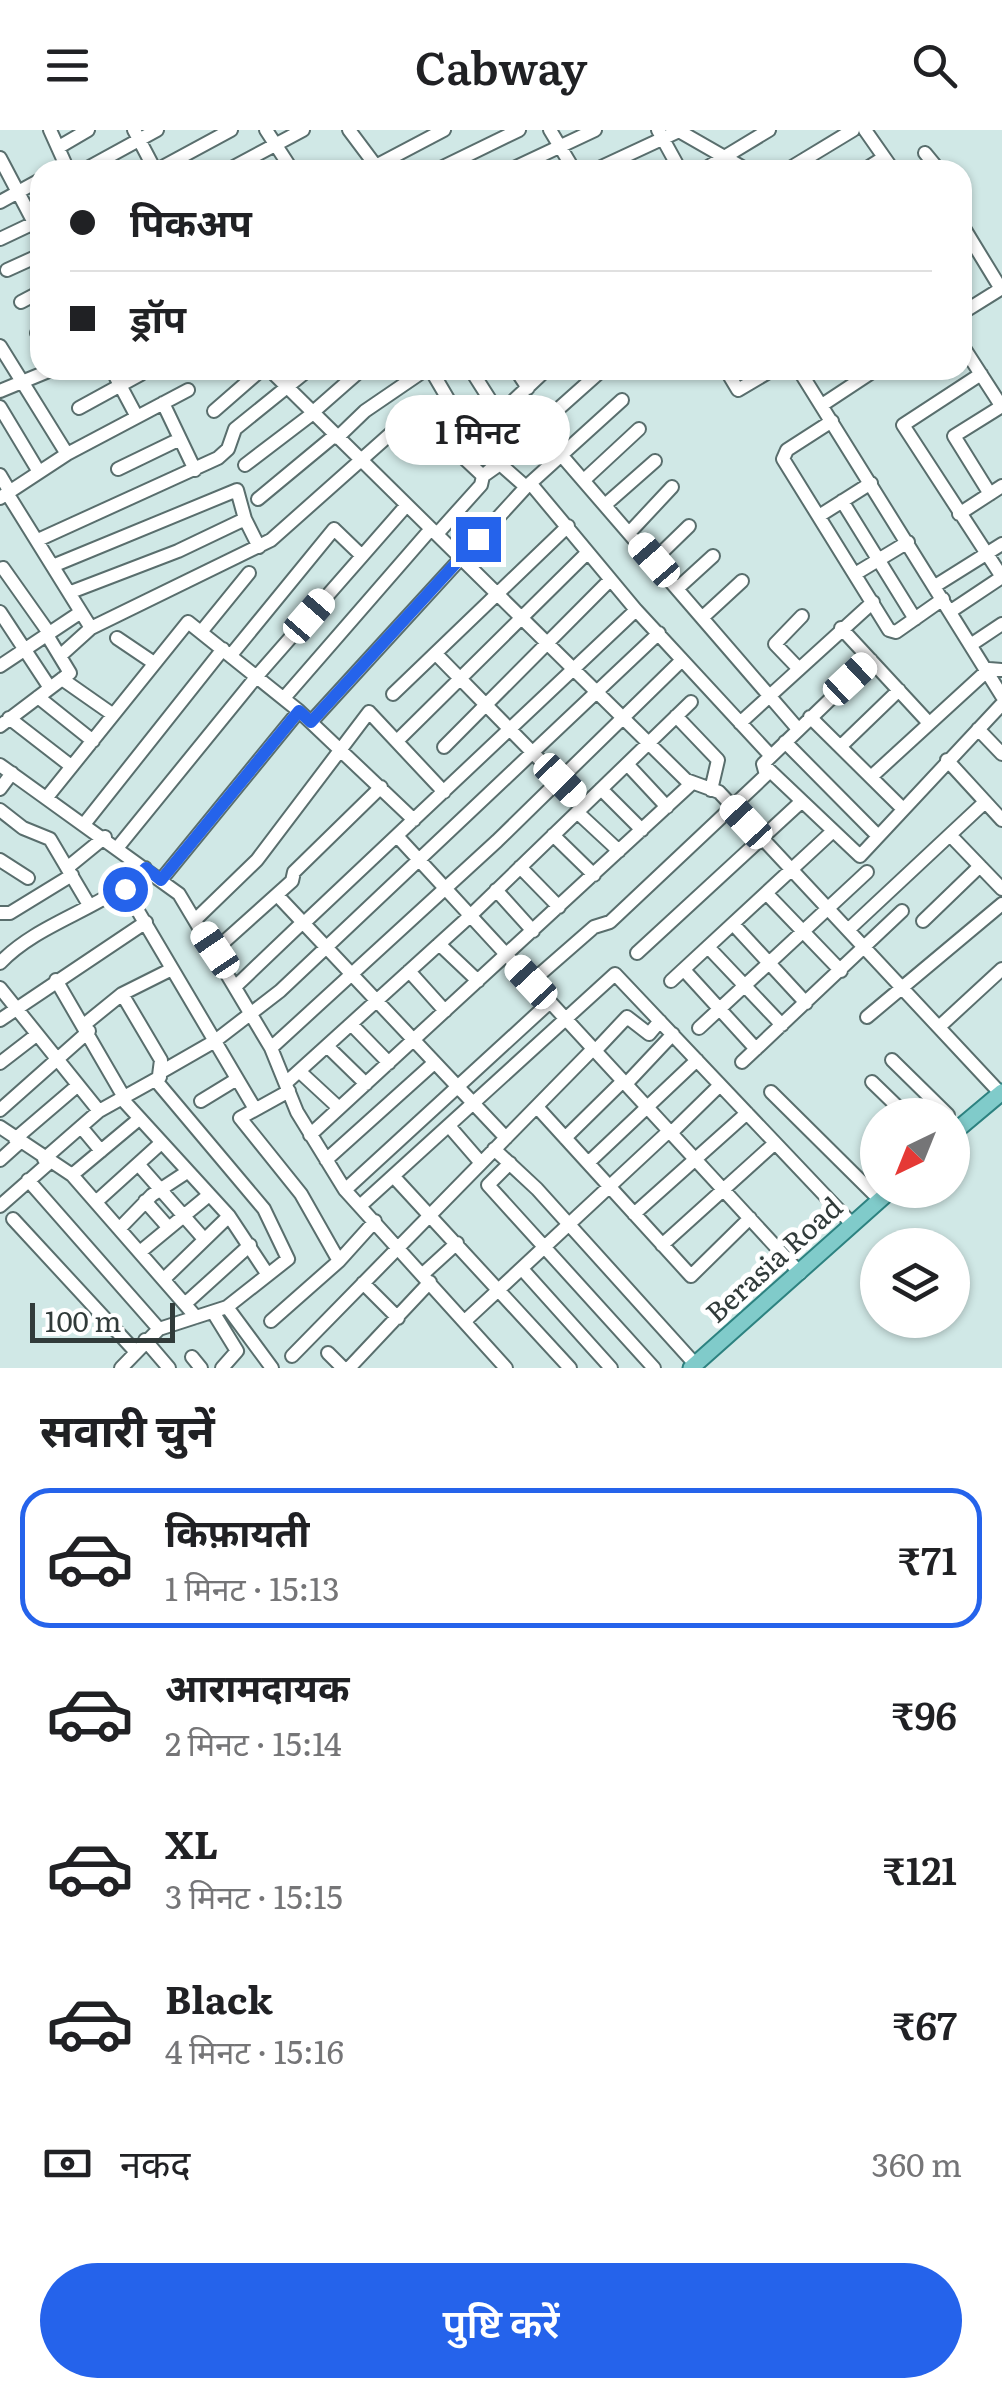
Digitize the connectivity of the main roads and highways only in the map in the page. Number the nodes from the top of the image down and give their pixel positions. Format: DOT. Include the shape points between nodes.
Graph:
graph roads {
  1 [pos="1001,1093"];
  2 [pos="970,1113"];
  3 [pos="870,1208"];
  4 [pos="693,1366"];
  1 -- 2 [label="main road"];
  3 -- 4 [label="main road, Berasia Road"];
}
